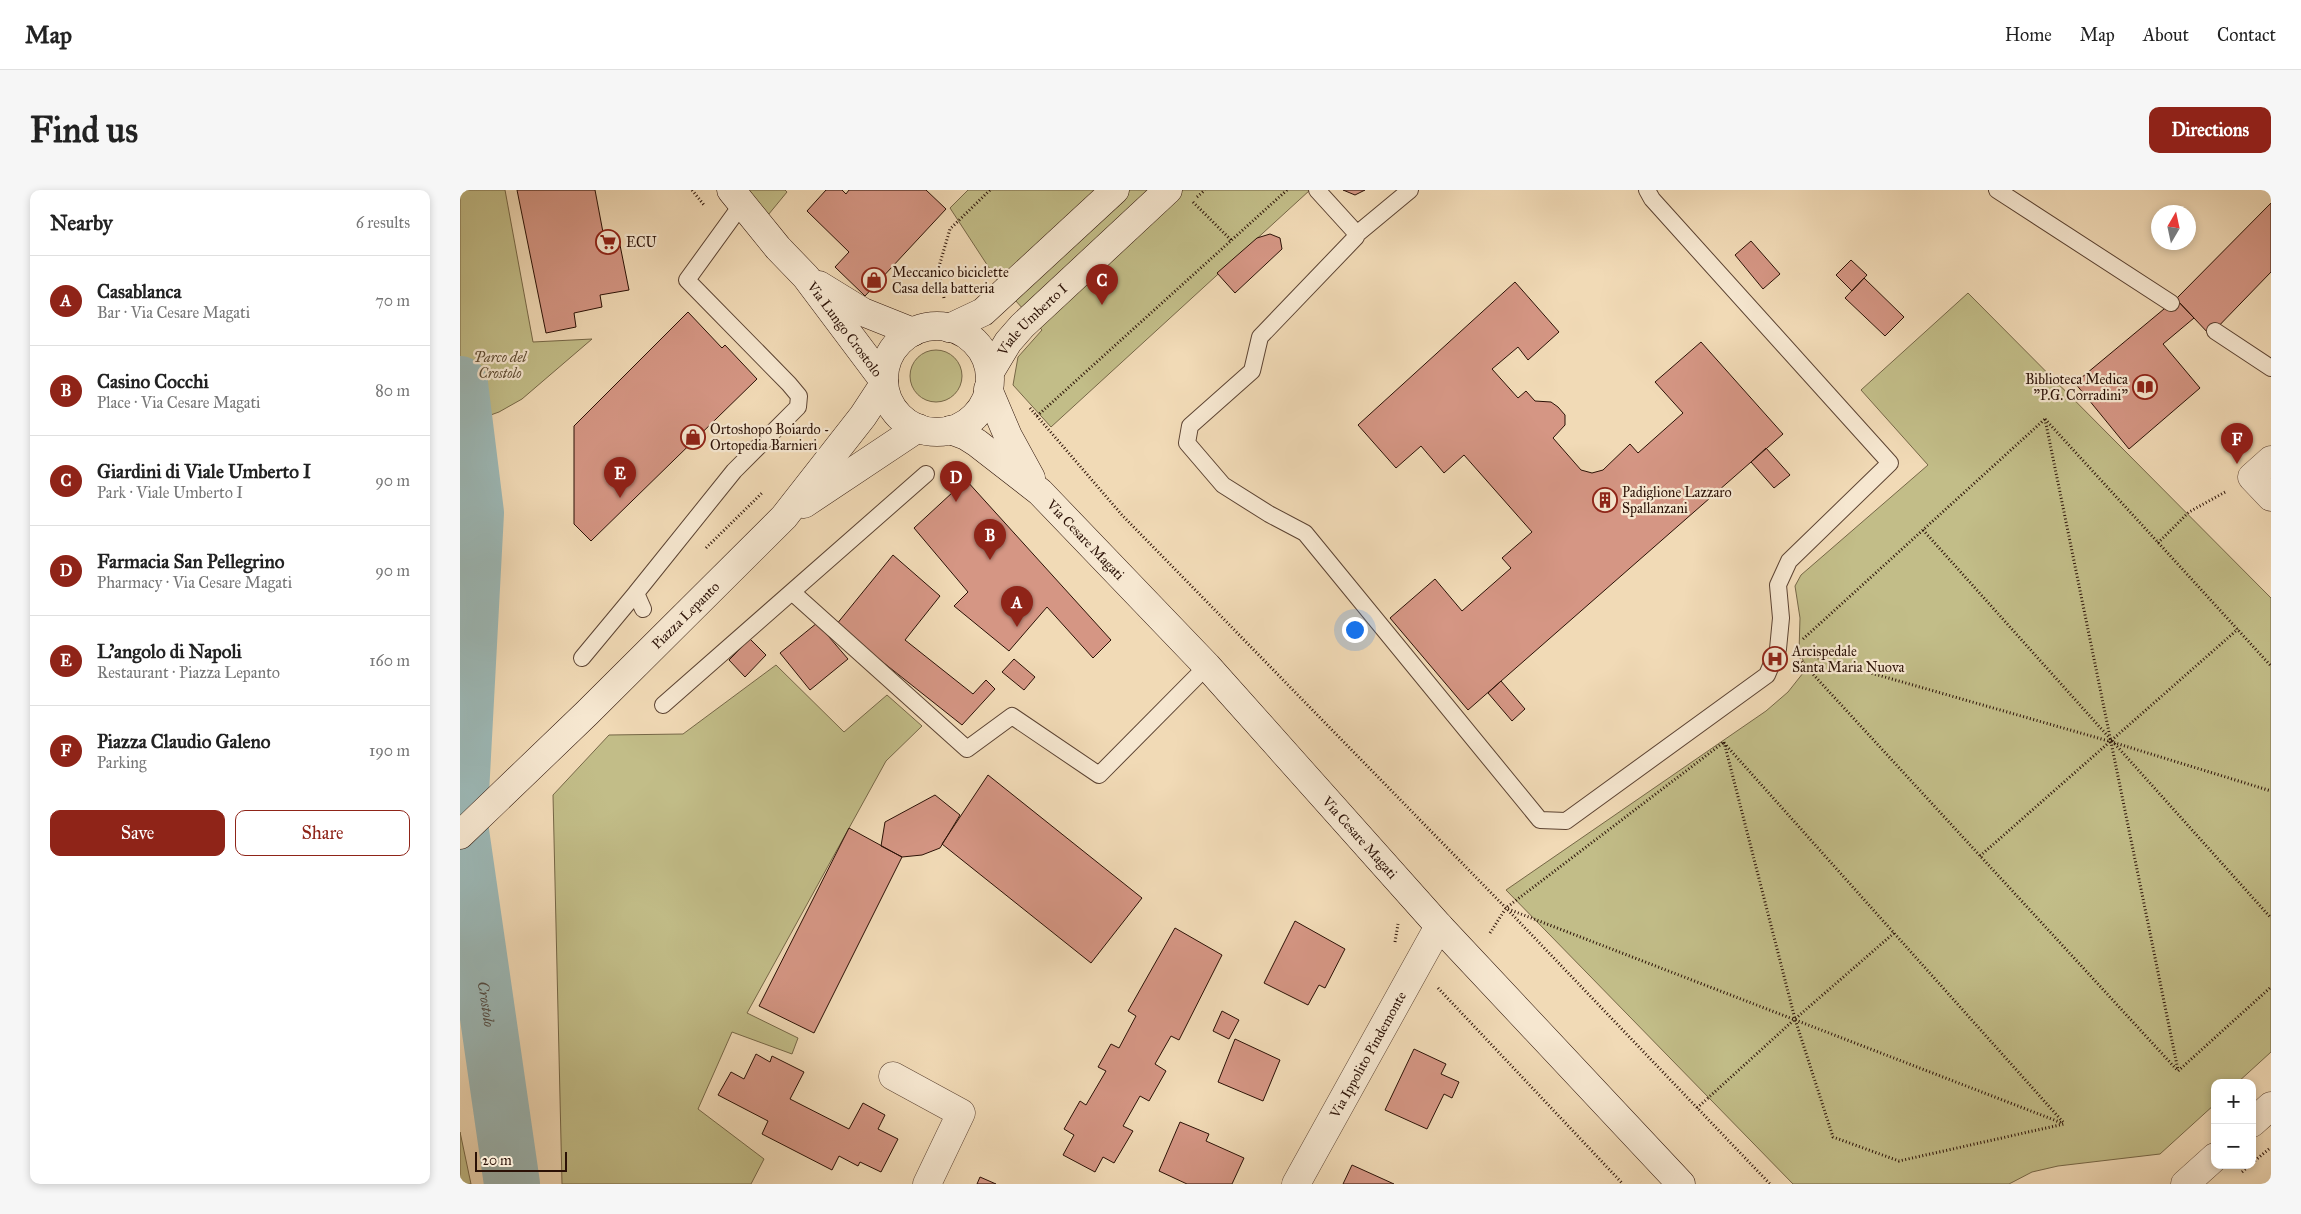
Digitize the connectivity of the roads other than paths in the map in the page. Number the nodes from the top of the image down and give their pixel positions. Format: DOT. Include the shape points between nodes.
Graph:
graph roads {
  1 [pos="1115,190"];
  2 [pos="1168,190"];
  3 [pos="1317,190"];
  4 [pos="1410,190"];
  5 [pos="1647,190"];
  6 [pos="1997,190"];
  7 [pos="736,197"];
  8 [pos="1357,234"];
  9 [pos="806,277"];
  10 [pos="2171,303"];
  11 [pos="949,328"];
  12 [pos="2215,331"];
  13 [pos="913,332"];
  14 [pos="2271,368"];
  15 [pos="989,381"];
  16 [pos="884,383"];
  17 [pos="918,428"];
  18 [pos="950,430"];
  19 [pos="2262,468"];
  20 [pos="926,474"];
  21 [pos="1040,492"];
  22 [pos="2271,497"];
  23 [pos="784,517"];
  24 [pos="792,592"];
  25 [pos="636,593"];
  26 [pos="643,609"];
  27 [pos="582,658"];
  28 [pos="1206,666"];
  29 [pos="663,705"];
  30 [pos="460,835"];
  31 [pos="1439,926"];
  32 [pos="893,1076"];
  33 [pos="2271,1106"];
  34 [pos="2256,1119"];
  35 [pos="2211,1161"];
  36 [pos="927,1184"];
  37 [pos="1296,1184"];
  38 [pos="1681,1184"];
  39 [pos="2185,1184"];
  1 -- 11 [label="street, Viale Umberto I" via="983,312"];
  2 -- 15 [label="street, Viale Umberto I" via="1022,326 1008,342"];
  3 -- 8 [label="lane"];
  4 -- 8 [label="lane"];
  5 -- 8 [label="lane" via="1890,463 1790,561 1778,585 1781,618 1778,649 1766,675 1566,820 1540,820 1305,533 1223,485 1187,443 1190,426 1252,371 1260,338"];
  6 -- 10 [label="lane"];
  7 -- 9 [label="street, Via Lungo Crostolo"];
  7 -- 25 [label="lane" via="687,280 790,384 799,396 798,407 734,471"];
  9 -- 13 [label="street, Via Lungo Crostolo" via="863,312"];
  9 -- 16 [label="street, Via Lungo Crostolo"];
  11 -- 13 [label="street, Viale Umberto I" via="930,327"];
  11 -- 15 [label="street, Viale Umberto I" via="973,340 984,355"];
  12 -- 14 [label="lane"];
  13 -- 16 [label="street, Viale Umberto I" via="892,350"];
  15 -- 18 [label="street, Viale Umberto I" via="983,405 973,418"];
  15 -- 21 [label="street, Via Cesare Magati" via="994,406 1015,451"];
  16 -- 17 [label="street, Viale Umberto I" via="888,400 897,414"];
  16 -- 23 [label="street" via="863,416"];
  17 -- 18 [label="street, Viale Umberto I" via="934,433"];
  17 -- 23 [label="street"];
  18 -- 21 [label="street, Via Cesare Magati" via="966,436"];
  19 -- 22 [label="street"];
  20 -- 24 [label="lane"];
  21 -- 28 [label="street, Via Cesare Magati"];
  23 -- 30 [label="street, Piazza Lepanto"];
  24 -- 28 [label="lane" via="967,749 1012,716 1099,775"];
  24 -- 29 [label="lane"];
  25 -- 26 [label="lane"];
  25 -- 27 [label="lane"];
  28 -- 31 [label="street, Via Cesare Magati"];
  31 -- 37 [label="street, Via Ippolito Pindemonte"];
  31 -- 38 [label="street, Via Cesare Magati"];
  32 -- 36 [label="street" via="961,1113"];
  33 -- 34 [label="street"];
  35 -- 39 [label="street"];
}
